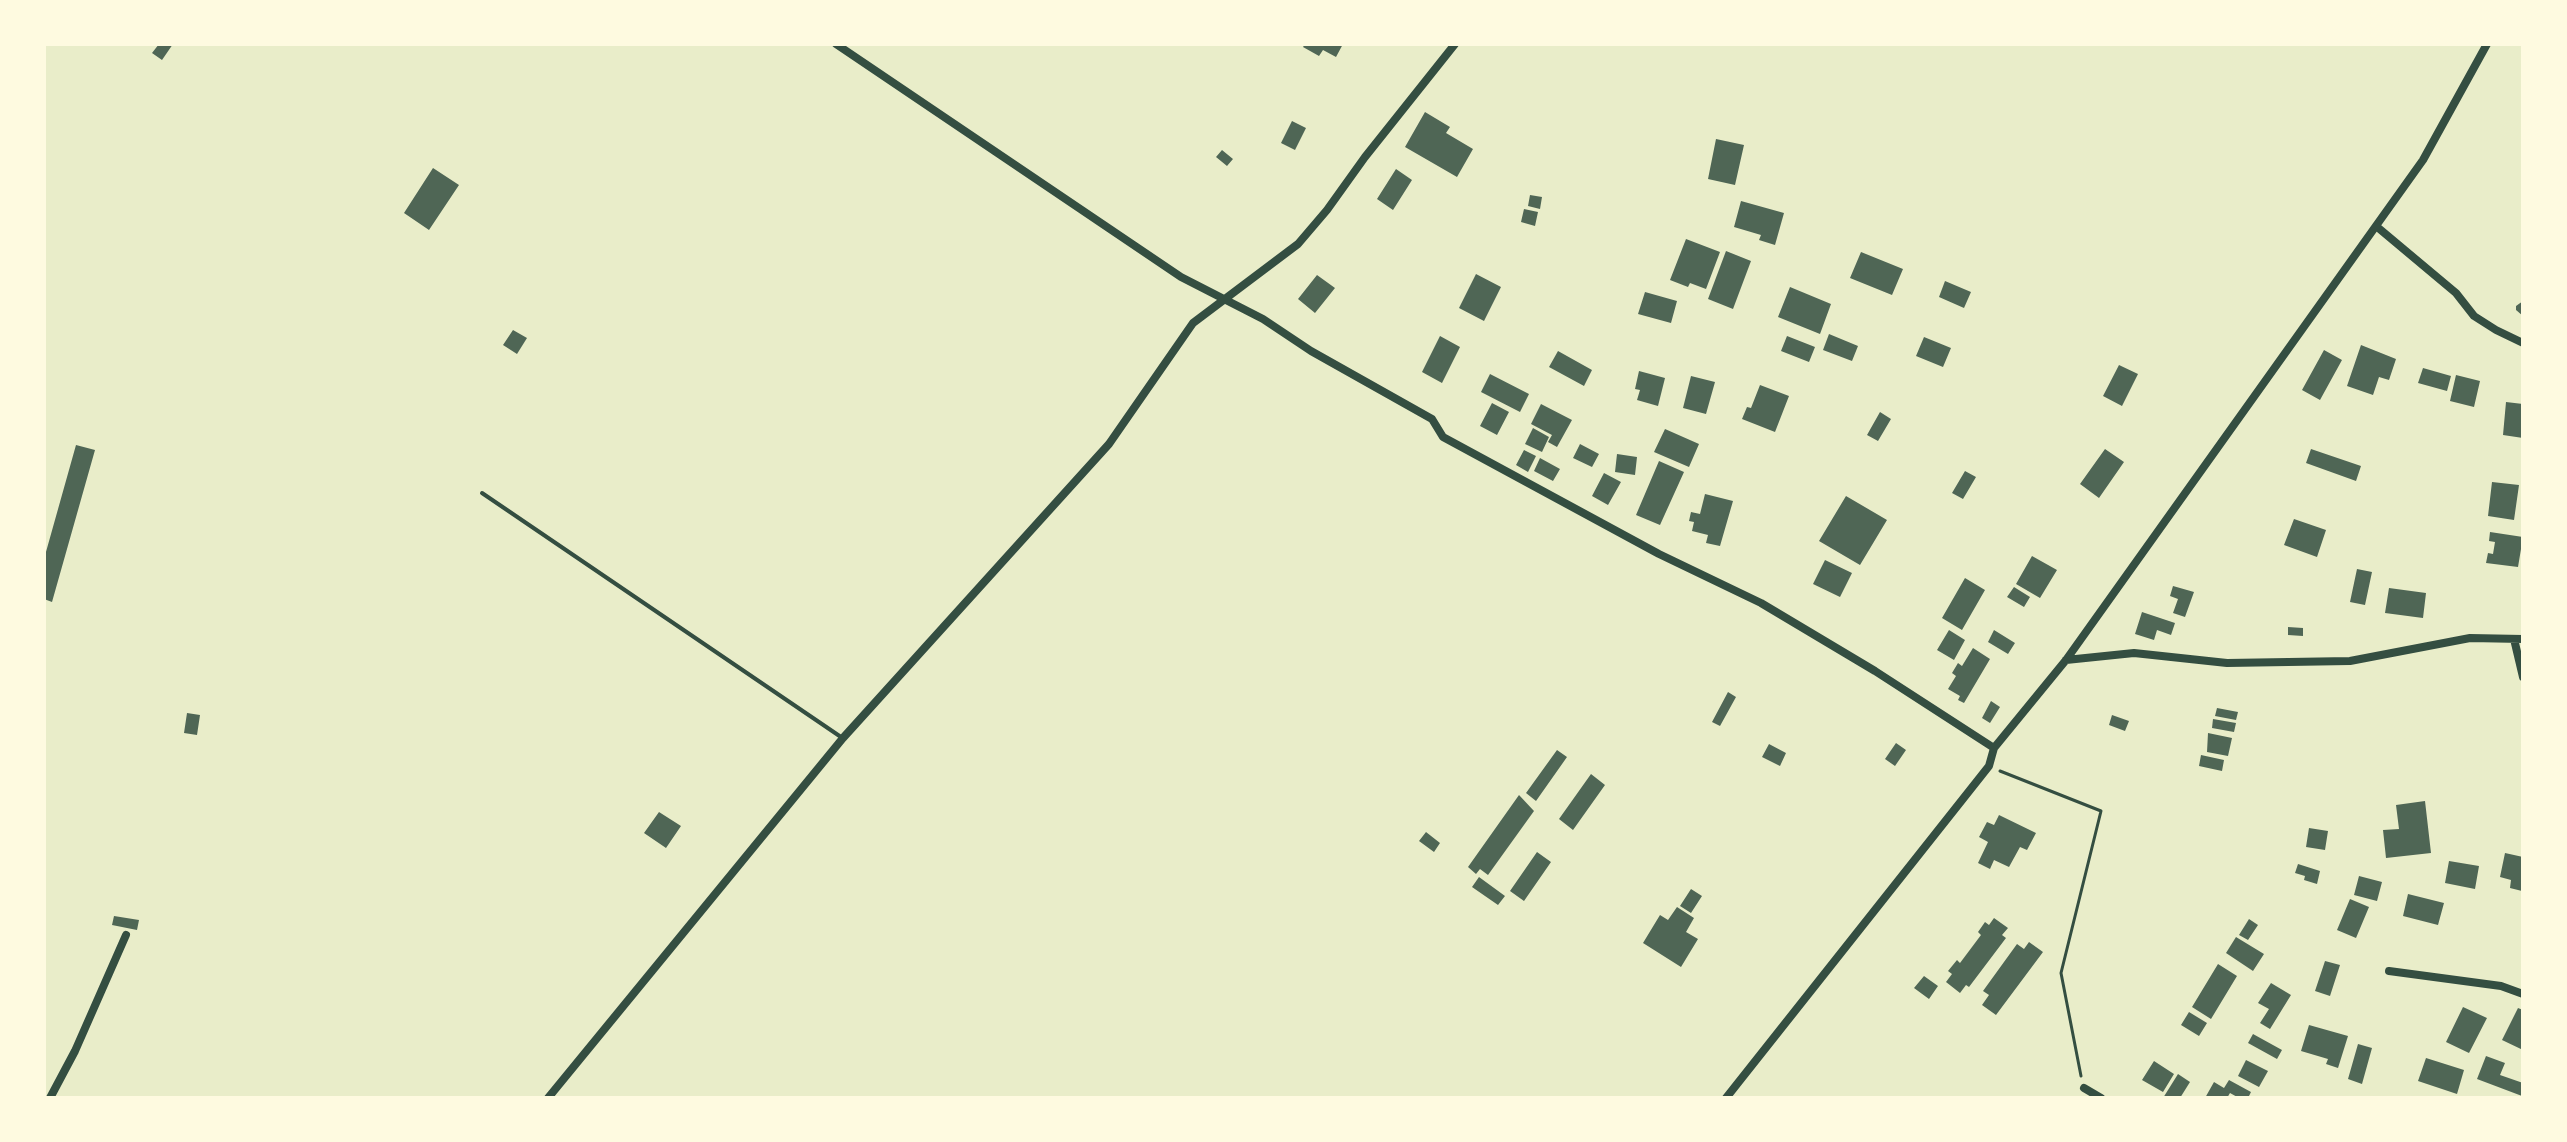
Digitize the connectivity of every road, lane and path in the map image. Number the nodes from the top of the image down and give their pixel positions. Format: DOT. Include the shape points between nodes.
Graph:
graph roads {
  1 [pos="836,44"];
  2 [pos="1455,44"];
  3 [pos="2487,44"];
  4 [pos="2376,226"];
  5 [pos="1224,300"];
  6 [pos="2523,343"];
  7 [pos="482,493"];
  8 [pos="2518,639"];
  9 [pos="2066,660"];
  10 [pos="2523,677"];
  11 [pos="843,738"];
  12 [pos="1994,748"];
  13 [pos="1989,766"];
  14 [pos="126,935"];
  15 [pos="2389,971"];
  16 [pos="2523,994"];
  17 [pos="2084,1088"];
  18 [pos="50,1098"];
  19 [pos="548,1098"];
  20 [pos="1726,1098"];
  21 [pos="2101,1098"];
  1 -- 5 [label="street" via="1181,277"];
  2 -- 5 [label="street" via="1298,244"];
  3 -- 4 [label="street" via="2423,160"];
  4 -- 6 [label="street" via="2456,293 2474,316"];
  4 -- 9 [label="street"];
  5 -- 11 [label="street" via="1193,323 1109,444"];
  5 -- 12 [label="street" via="1432,419 1443,437 1761,603"];
  7 -- 11 [label="lane"];
  8 -- 9 [label="street" via="2470,638 2350,661 2227,663 2134,653"];
  8 -- 10 [label="street"];
  9 -- 12 [label="street"];
  11 -- 19 [label="street"];
  12 -- 13 [label="street"];
  13 -- 17 [label="path" via="2101,811 2061,973"];
  13 -- 20 [label="street"];
  14 -- 18 [label="street"];
  15 -- 16 [label="street" via="2501,986"];
  17 -- 21 [label="street"];
}
